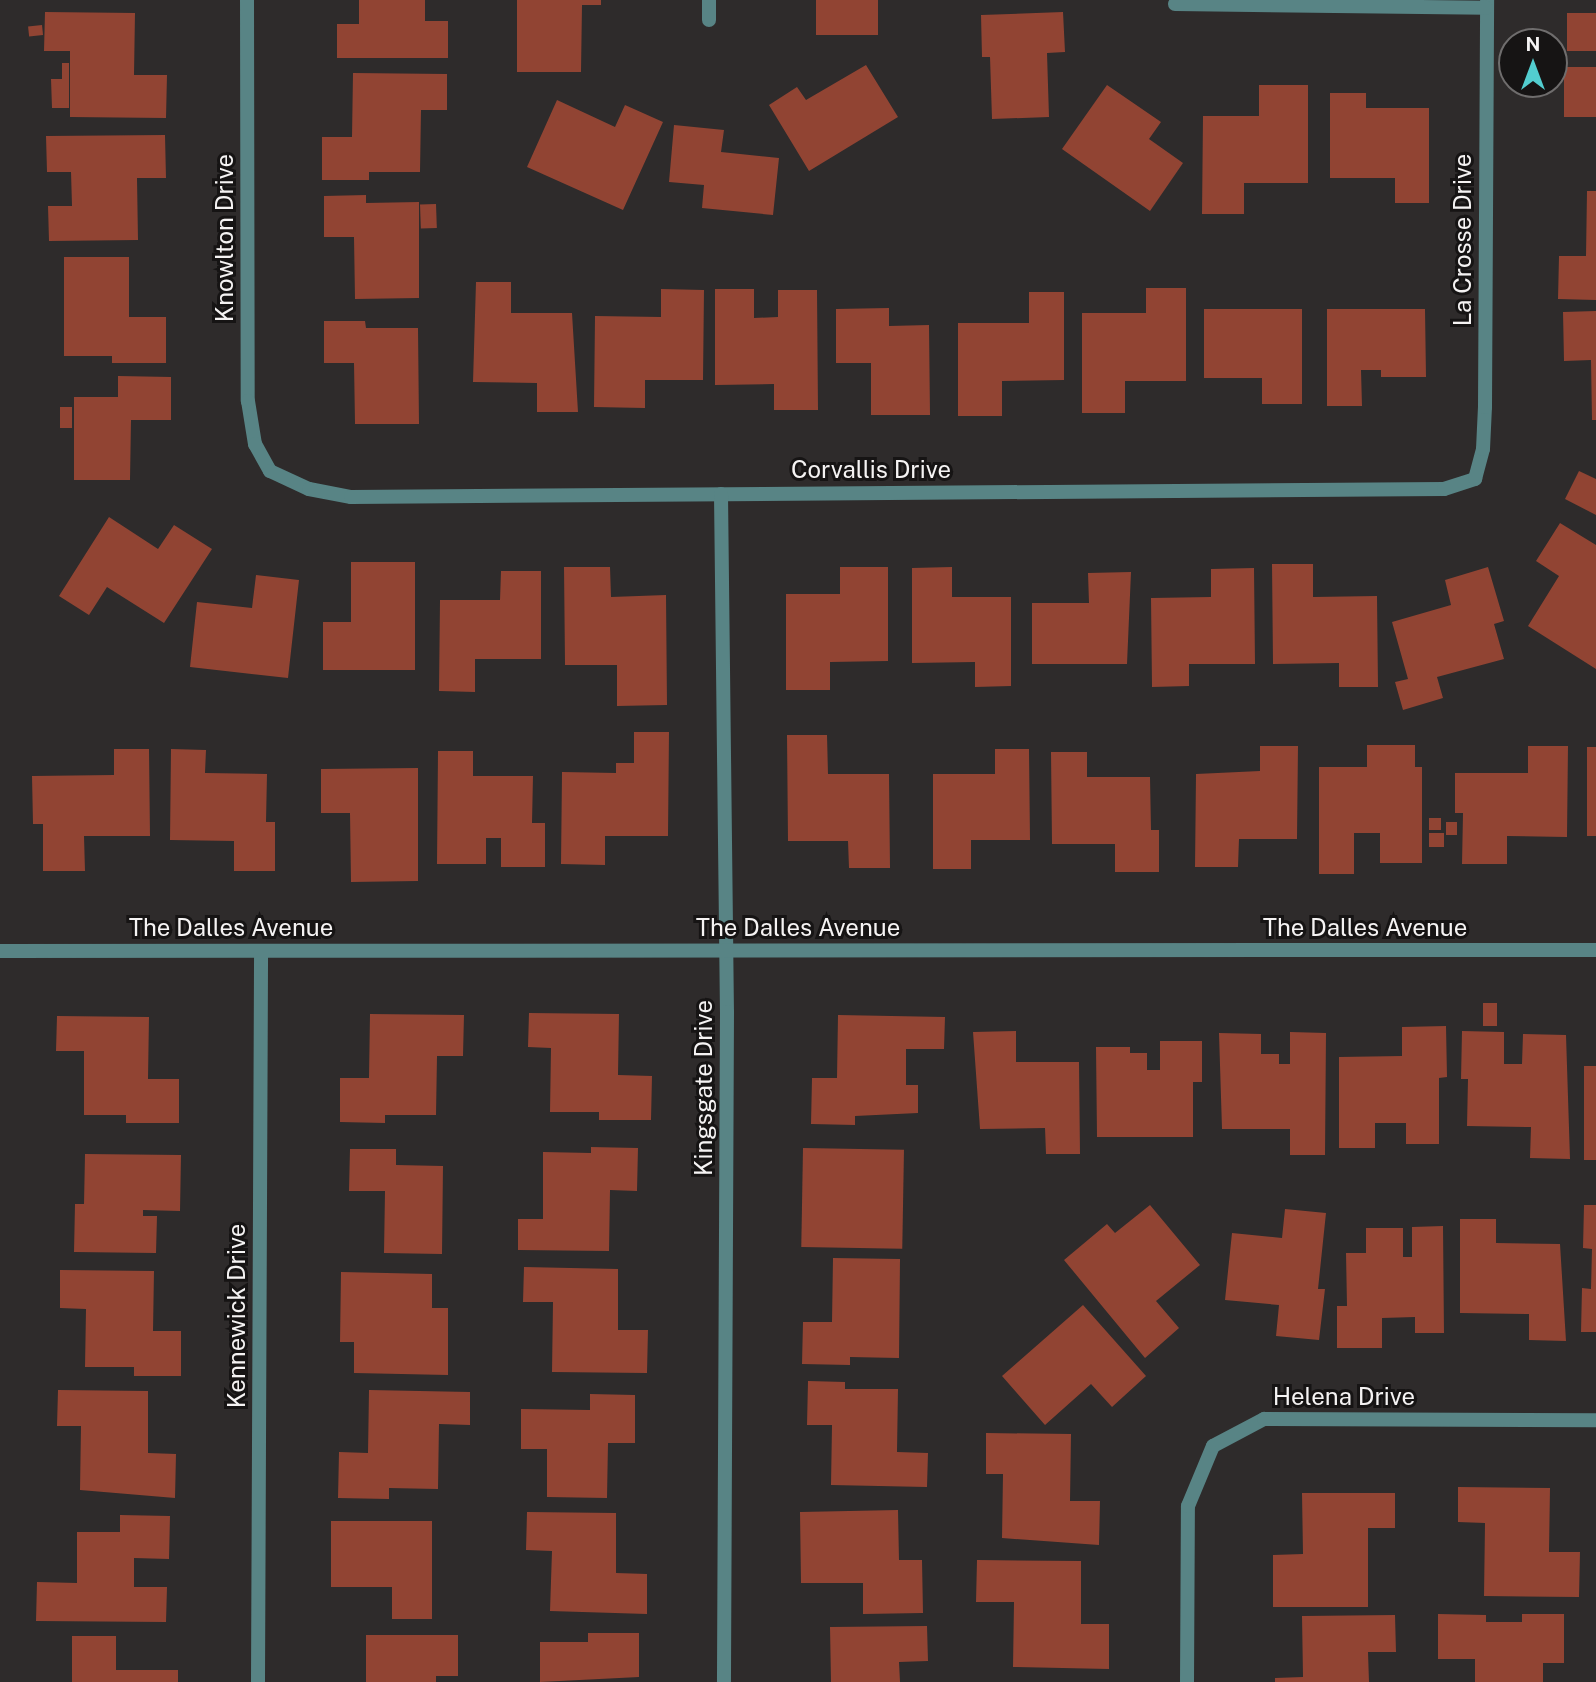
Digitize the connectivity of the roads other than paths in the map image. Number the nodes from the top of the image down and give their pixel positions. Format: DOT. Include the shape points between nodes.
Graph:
graph roads {
  1 [pos="247,0"];
  2 [pos="709,0"];
  3 [pos="1175,4"];
  4 [pos="1486,4"];
  5 [pos="709,20"];
  6 [pos="270,471"];
  7 [pos="1475,479"];
  8 [pos="722,494"];
  9 [pos="1596,950"];
  10 [pos="0,951"];
  11 [pos="261,951"];
  12 [pos="726,951"];
  13 [pos="1596,1420"];
  14 [pos="258,1682"];
  15 [pos="724,1682"];
  16 [pos="1187,1682"];
  1 -- 6 [label="street, Knowlton Drive" via="248,401 255,444"];
  2 -- 5 [label="street"];
  3 -- 4 [label="street"];
  4 -- 7 [label="street, La Crosse Drive" via="1485,407 1483,449"];
  6 -- 8 [label="street, Corvallis Drive" via="309,489 351,497"];
  7 -- 8 [label="street, Corvallis Drive" via="1444,489"];
  8 -- 12 [label="street, Kingsgate Drive"];
  9 -- 12 [label="street, The Dalles Avenue"];
  10 -- 11 [label="street, The Dalles Avenue"];
  11 -- 12 [label="street, The Dalles Avenue"];
  11 -- 14 [label="street, Kennewick Drive"];
  12 -- 15 [label="street, Kingsgate Drive"];
  13 -- 16 [label="street, Helena Drive" via="1264,1419 1213,1446 1188,1506"];
}
